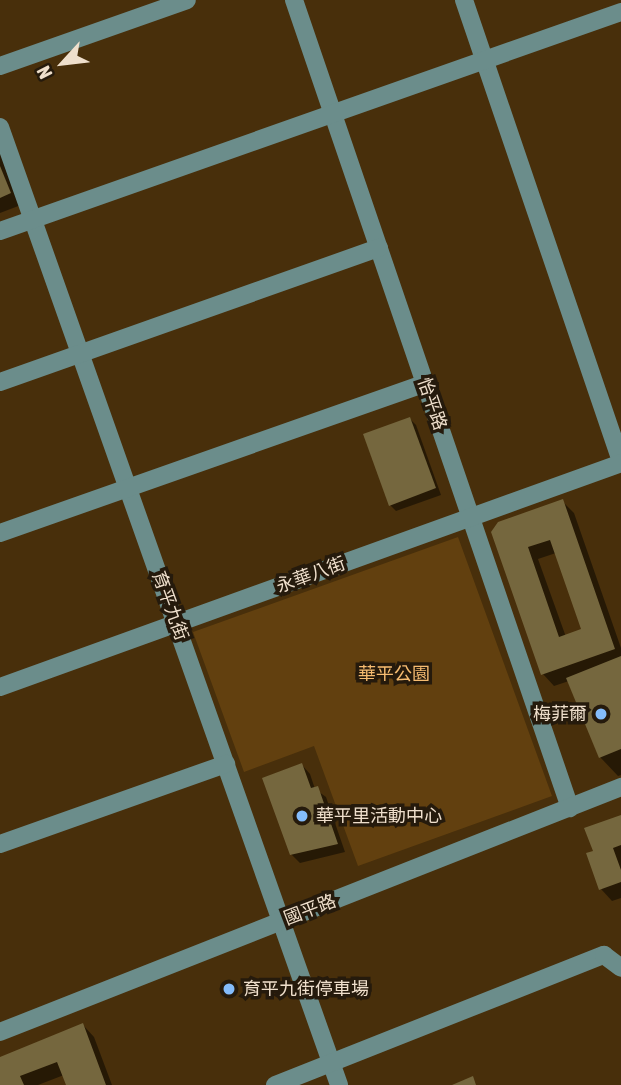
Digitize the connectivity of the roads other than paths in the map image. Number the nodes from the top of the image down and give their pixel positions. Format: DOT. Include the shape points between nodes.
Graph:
graph roads {
  1 [pos="187,0"];
  2 [pos="294,0"];
  3 [pos="464,0"];
  4 [pos="621,12"];
  5 [pos="484,60"];
  6 [pos="0,66"];
  7 [pos="333,114"];
  8 [pos="0,127"];
  9 [pos="33,220"];
  10 [pos="0,231"];
  11 [pos="379,247"];
  12 [pos="80,353"];
  13 [pos="0,382"];
  14 [pos="425,383"];
  15 [pos="621,461"];
  16 [pos="128,488"];
  17 [pos="470,517"];
  18 [pos="0,534"];
  19 [pos="177,625"];
  20 [pos="0,687"];
  21 [pos="226,764"];
  22 [pos="621,787"];
  23 [pos="570,808"];
  24 [pos="0,844"];
  25 [pos="282,921"];
  26 [pos="621,968"];
  27 [pos="0,1032"];
  28 [pos="331,1063"];
  29 [pos="275,1085"];
  30 [pos="339,1085"];
  1 -- 6 [label="street"];
  2 -- 7 [label="street, 怡平路"];
  3 -- 5 [label="street"];
  4 -- 5 [label="street"];
  5 -- 7 [label="street"];
  5 -- 15 [label="street"];
  7 -- 9 [label="street"];
  7 -- 11 [label="street, 怡平路"];
  8 -- 9 [label="street, 育平九街"];
  9 -- 10 [label="street"];
  9 -- 12 [label="street, 育平九街"];
  11 -- 12 [label="street"];
  11 -- 14 [label="street, 怡平路"];
  12 -- 13 [label="street"];
  12 -- 16 [label="street, 育平九街"];
  14 -- 16 [label="street"];
  14 -- 17 [label="street, 怡平路"];
  15 -- 17 [label="street, 永華八街"];
  16 -- 18 [label="street"];
  16 -- 19 [label="street, 育平九街"];
  17 -- 19 [label="street, 永華八街"];
  17 -- 23 [label="street, 怡平路"];
  19 -- 20 [label="street, 永華八街"];
  19 -- 21 [label="street, 育平九街"];
  21 -- 24 [label="street"];
  21 -- 25 [label="street, 育平九街"];
  22 -- 23 [label="street, 國平路"];
  23 -- 25 [label="street, 國平路"];
  25 -- 27 [label="street, 國平路"];
  25 -- 28 [label="street, 育平九街"];
  26 -- 28 [label="street" via="604,955"];
  28 -- 29 [label="street"];
  28 -- 30 [label="street, 育平九街"];
}
